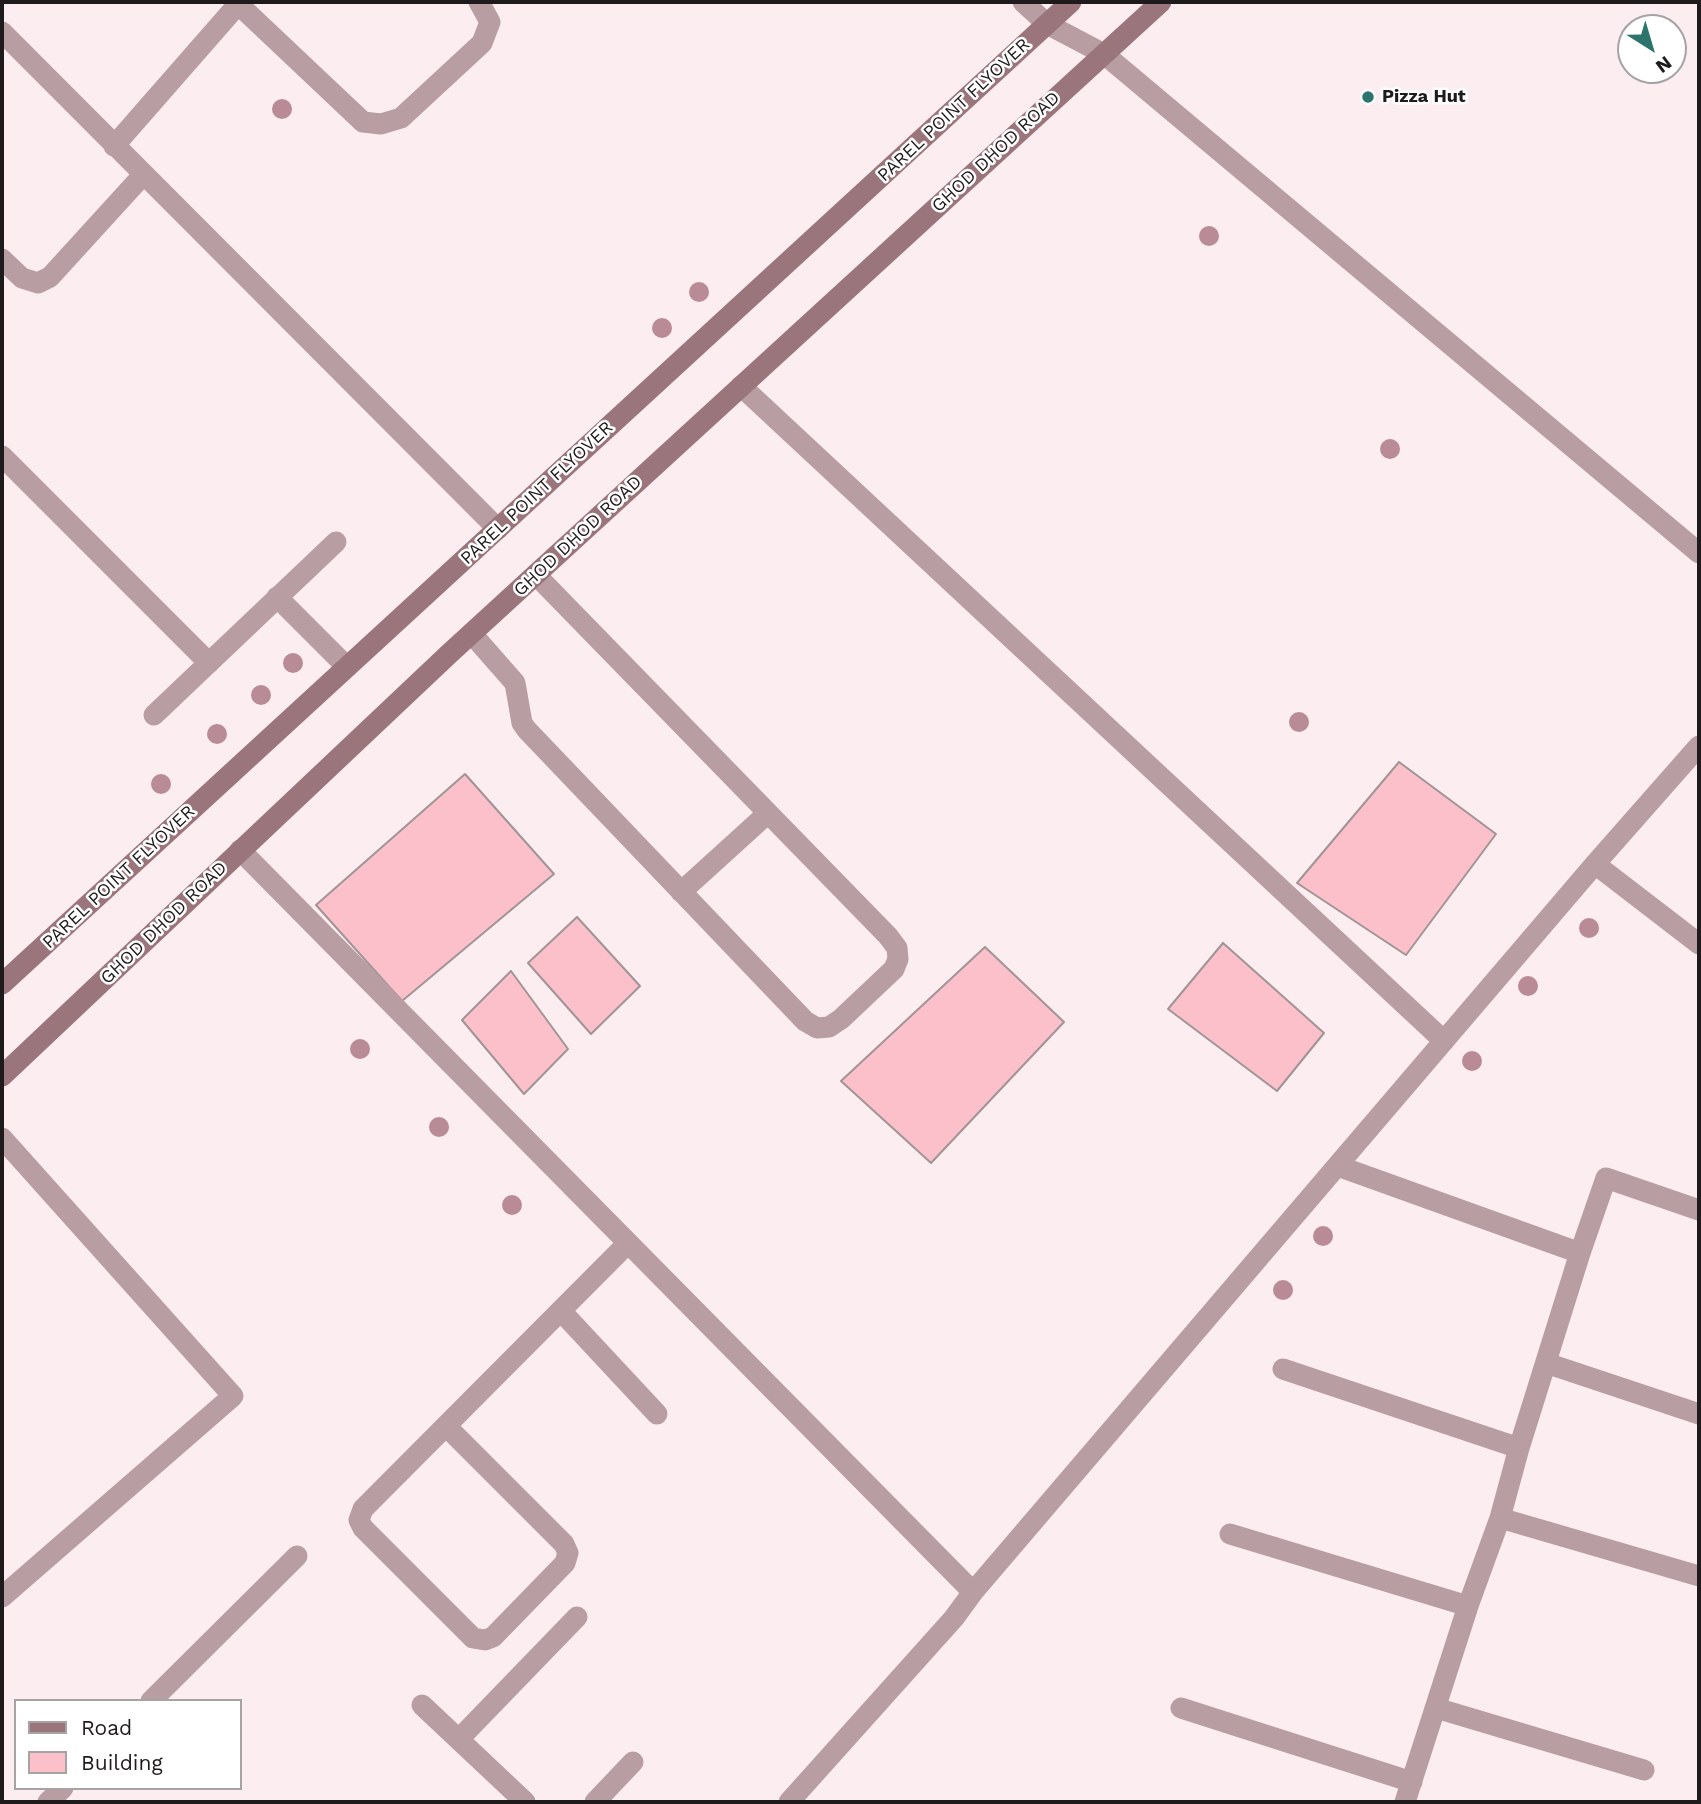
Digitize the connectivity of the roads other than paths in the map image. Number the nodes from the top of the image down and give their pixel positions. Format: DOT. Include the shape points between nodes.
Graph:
graph roads {
  1 [pos="238,2"];
  2 [pos="480,2"];
  3 [pos="1023,2"];
  4 [pos="1071,2"];
  5 [pos="1161,2"];
  6 [pos="1047,24"];
  7 [pos="2,32"];
  8 [pos="1104,54"];
  9 [pos="114,146"];
  10 [pos="143,175"];
  11 [pos="2,259"];
  12 [pos="741,386"];
  13 [pos="2,456"];
  14 [pos="498,529"];
  15 [pos="336,541"];
  16 [pos="1699,553"];
  17 [pos="536,575"];
  18 [pos="277,597"];
  19 [pos="472,634"];
  20 [pos="209,663"];
  21 [pos="347,667"];
  22 [pos="155,715"];
  23 [pos="1699,746"];
  24 [pos="768,813"];
  25 [pos="240,850"];
  26 [pos="1595,864"];
  27 [pos="681,892"];
  28 [pos="1699,944"];
  29 [pos="2,984"];
  30 [pos="1444,1041"];
  31 [pos="2,1076"];
  32 [pos="2,1138"];
  33 [pos="1338,1166"];
  34 [pos="1699,1210"];
  35 [pos="627,1244"];
  36 [pos="1580,1253"];
  37 [pos="561,1311"];
  38 [pos="1546,1363"];
  39 [pos="1283,1369"];
  40 [pos="657,1414"];
  41 [pos="1699,1414"];
  42 [pos="446,1426"];
  43 [pos="1519,1448"];
  44 [pos="1500,1518"];
  45 [pos="1230,1534"];
  46 [pos="298,1556"];
  47 [pos="1699,1576"];
  48 [pos="973,1592"];
  49 [pos="2,1597"];
  50 [pos="1468,1606"];
  51 [pos="577,1617"];
  52 [pos="153,1699"];
  53 [pos="422,1705"];
  54 [pos="1181,1708"];
  55 [pos="1436,1708"];
  56 [pos="459,1739"];
  57 [pos="633,1762"];
  58 [pos="1644,1770"];
  59 [pos="1412,1782"];
  60 [pos="525,1802"];
  61 [pos="595,1802"];
  62 [pos="789,1802"];
  63 [pos="1405,1802"];
  1 -- 2 [label="street" via="363,122 381,124 401,118 482,43 490,22"];
  1 -- 9 [label="street"];
  3 -- 6 [label="street"];
  4 -- 6 [label="main road, PAREL POINT FLYOVER"];
  5 -- 8 [label="main road, GHOD DHOD ROAD"];
  6 -- 8 [label="street"];
  6 -- 14 [label="main road, PAREL POINT FLYOVER"];
  7 -- 9 [label="street"];
  8 -- 12 [label="main road, GHOD DHOD ROAD"];
  8 -- 16 [label="street"];
  9 -- 10 [label="street"];
  10 -- 11 [label="street" via="50,276 38,283 22,278"];
  10 -- 14 [label="street"];
  12 -- 17 [label="main road, GHOD DHOD ROAD"];
  12 -- 30 [label="street"];
  13 -- 20 [label="street"];
  14 -- 21 [label="main road, PAREL POINT FLYOVER"];
  15 -- 18 [label="street"];
  17 -- 19 [label="main road, GHOD DHOD ROAD"];
  17 -- 24 [label="street"];
  18 -- 20 [label="street"];
  18 -- 21 [label="street"];
  19 -- 25 [label="main road, GHOD DHOD ROAD"];
  19 -- 27 [label="street" via="515,683 527,730"];
  20 -- 22 [label="street"];
  21 -- 29 [label="main road, PAREL POINT FLYOVER"];
  23 -- 26 [label="street"];
  24 -- 27 [label="street"];
  24 -- 27 [label="street" via="897,948 894,969 841,1019 817,1028 805,1021"];
  25 -- 31 [label="main road, GHOD DHOD ROAD"];
  25 -- 35 [label="street"];
  26 -- 28 [label="street"];
  26 -- 30 [label="street"];
  30 -- 33 [label="street"];
  32 -- 49 [label="street" via="233,1396"];
  33 -- 36 [label="street"];
  33 -- 48 [label="street"];
  34 -- 36 [label="street" via="1606,1178"];
  35 -- 37 [label="street"];
  35 -- 48 [label="street"];
  36 -- 38 [label="street"];
  37 -- 40 [label="street"];
  37 -- 42 [label="street"];
  38 -- 41 [label="street"];
  38 -- 43 [label="street"];
  39 -- 43 [label="street"];
  42 -- 42 [label="street" via="363,1509 359,1520 473,1638 485,1640 565,1563 568,1553"];
  43 -- 44 [label="street"];
  44 -- 47 [label="street"];
  44 -- 50 [label="street"];
  45 -- 50 [label="street"];
  46 -- 52 [label="street"];
  48 -- 62 [label="street"];
  50 -- 55 [label="street"];
  51 -- 56 [label="street"];
  53 -- 56 [label="street"];
  54 -- 59 [label="street"];
  55 -- 58 [label="street"];
  55 -- 59 [label="street"];
  56 -- 60 [label="street"];
  57 -- 61 [label="street"];
  59 -- 63 [label="street"];
}
